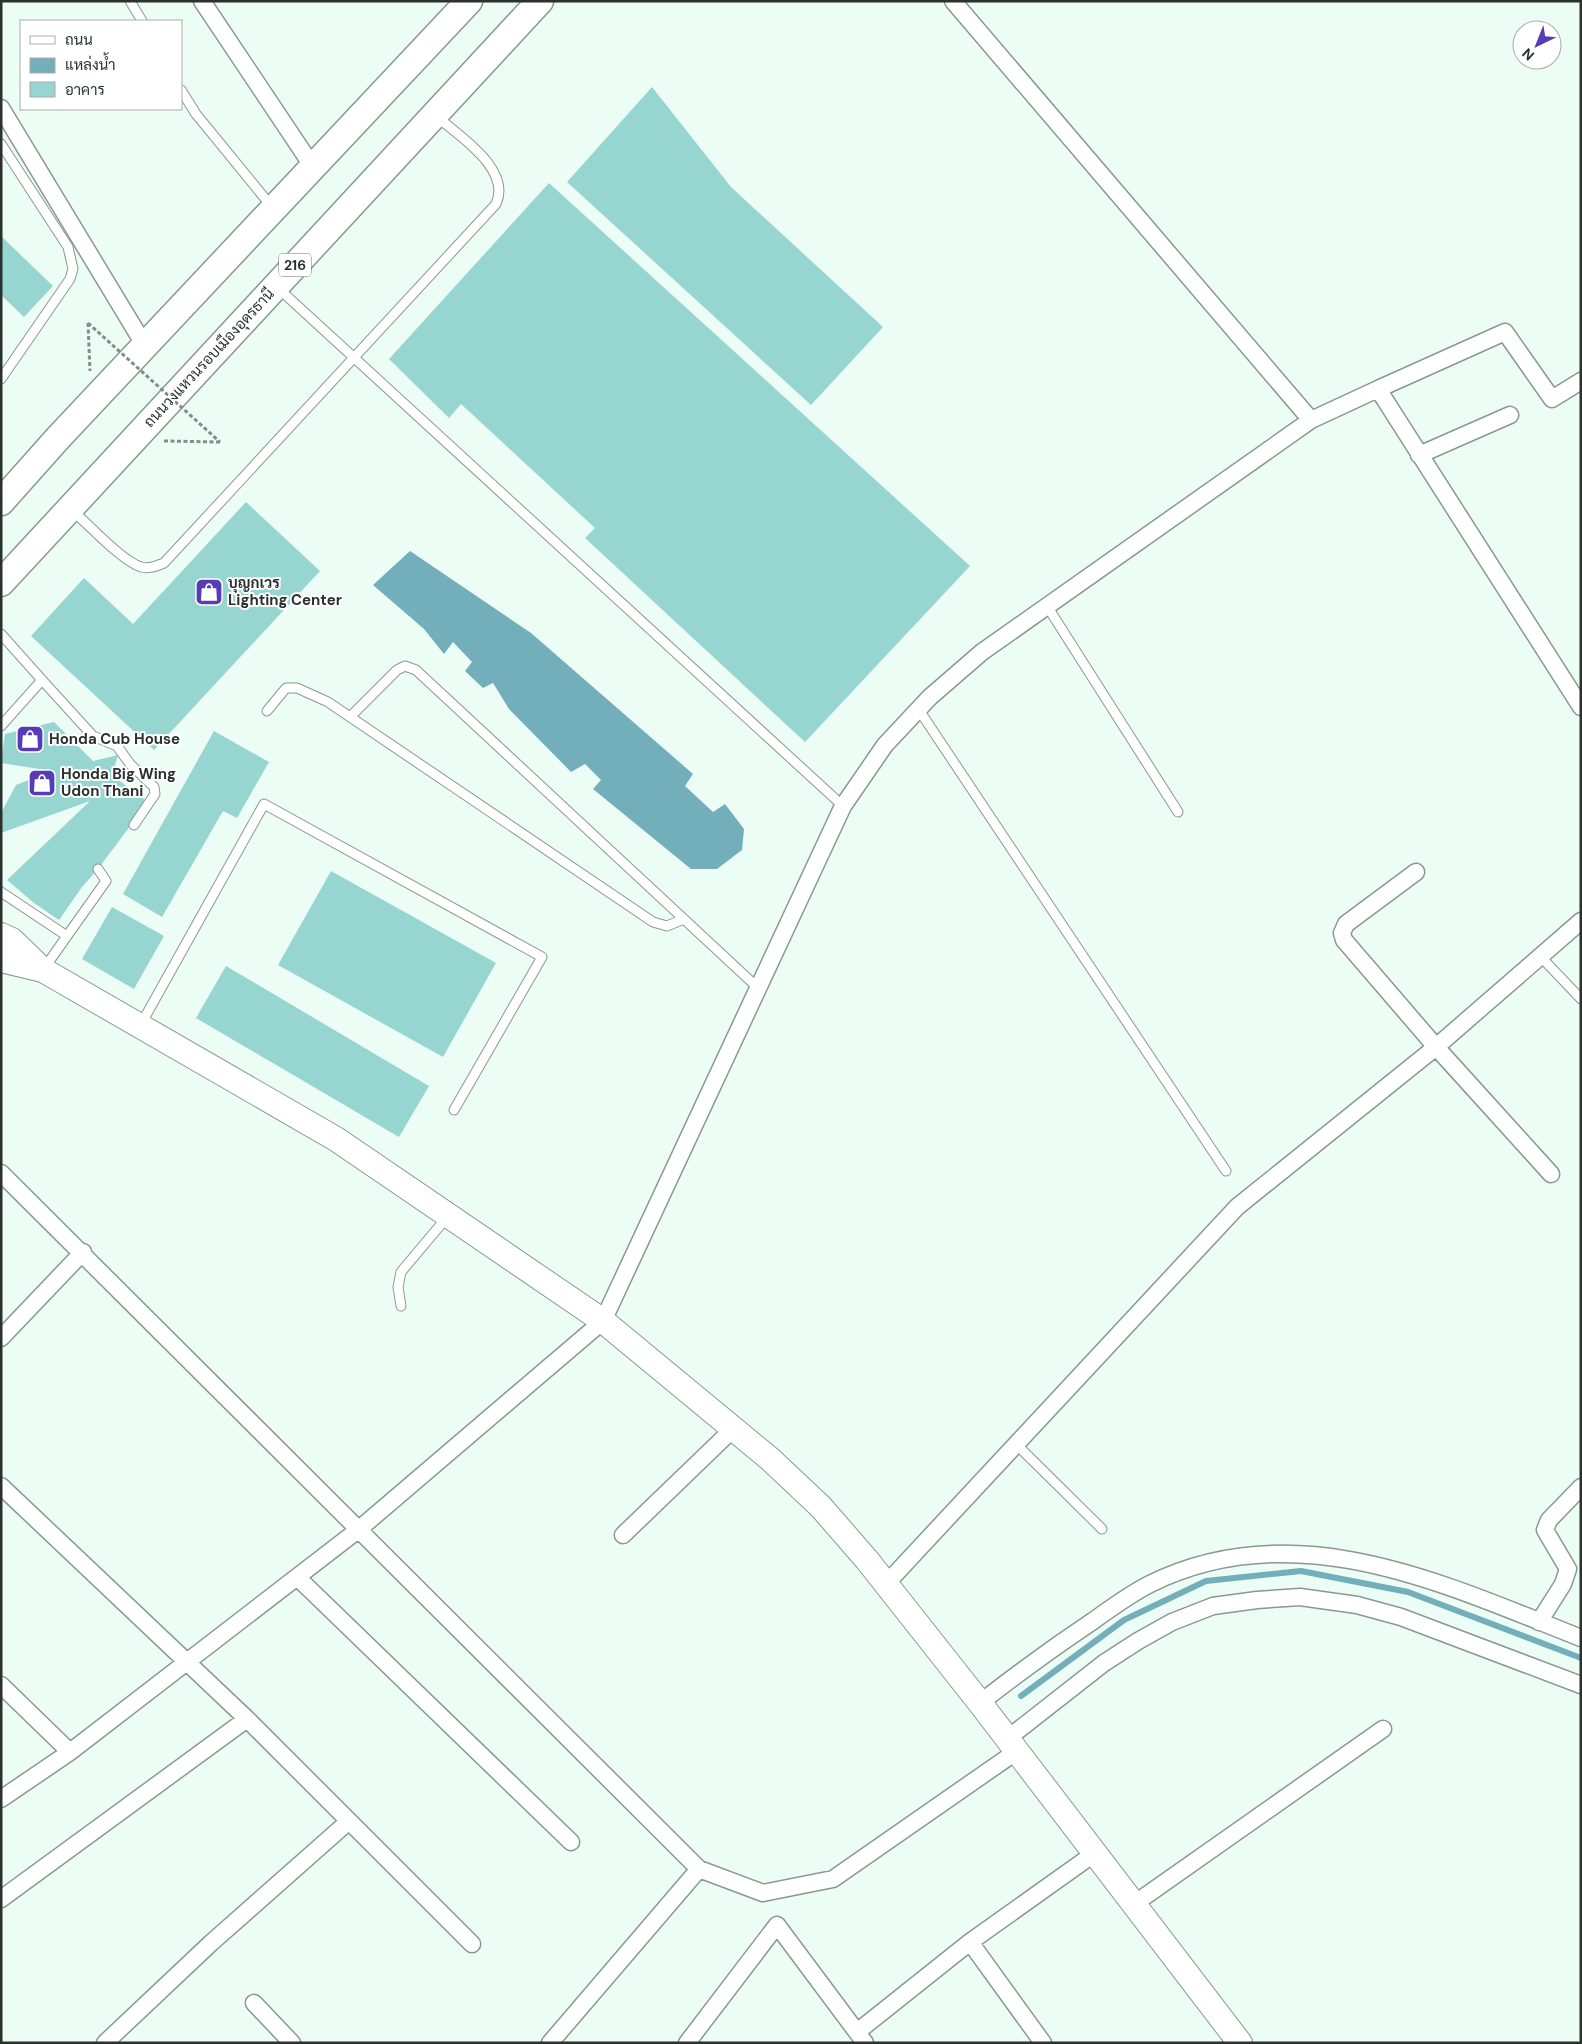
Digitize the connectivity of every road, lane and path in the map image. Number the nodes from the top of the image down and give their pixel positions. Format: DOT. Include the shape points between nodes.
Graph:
graph roads {
  1 [pos="130,1"];
  2 [pos="202,1"];
  3 [pos="540,1"];
  4 [pos="953,1"];
  5 [pos="460,7"];
  6 [pos="141,20"];
  7 [pos="182,92"];
  8 [pos="1,108"];
  9 [pos="434,115"];
  10 [pos="1,144"];
  11 [pos="313,167"];
  12 [pos="274,209"];
  13 [pos="276,286"];
  14 [pos="145,346"];
  15 [pos="354,358"];
  16 [pos="2,377"];
  17 [pos="1581,381"];
  18 [pos="1378,390"];
  19 [pos="92,404"];
  20 [pos="1510,414"];
  21 [pos="1311,420"];
  22 [pos="132,440"];
  23 [pos="1420,455"];
  24 [pos="1,502"];
  25 [pos="70,508"];
  26 [pos="1,583"];
  27 [pos="1047,606"];
  28 [pos="1,634"];
  29 [pos="42,680"];
  30 [pos="1581,707"];
  31 [pos="919,710"];
  32 [pos="267,711"];
  33 [pos="350,716"];
  34 [pos="1,726"];
  35 [pos="843,806"];
  36 [pos="1178,812"];
  37 [pos="134,825"];
  38 [pos="98,869"];
  39 [pos="1416,872"];
  40 [pos="1,892"];
  41 [pos="684,919"];
  42 [pos="1581,921"];
  43 [pos="1,934"];
  44 [pos="66,936"];
  45 [pos="1540,956"];
  46 [pos="1,960"];
  47 [pos="43,970"];
  48 [pos="757,988"];
  49 [pos="1581,999"];
  50 [pos="140,1026"];
  51 [pos="1436,1047"];
  52 [pos="454,1110"];
  53 [pos="1226,1171"];
  54 [pos="1,1173"];
  55 [pos="1551,1174"];
  56 [pos="448,1216"];
  57 [pos="83,1252"];
  58 [pos="401,1306"];
  59 [pos="603,1321"];
  60 [pos="1,1338"];
  61 [pos="733,1429"];
  62 [pos="1017,1445"];
  63 [pos="1,1486"];
  64 [pos="1581,1487"];
  65 [pos="1102,1529"];
  66 [pos="358,1530"];
  67 [pos="623,1535"];
  68 [pos="298,1578"];
  69 [pos="886,1584"];
  70 [pos="1539,1622"];
  71 [pos="1581,1638"];
  72 [pos="187,1663"];
  73 [pos="1581,1684"];
  74 [pos="1,1685"];
  75 [pos="980,1703"];
  76 [pos="247,1719"];
  77 [pos="1383,1729"];
  78 [pos="1012,1745"];
  79 [pos="70,1752"];
  80 [pos="1,1798"];
  81 [pos="349,1821"];
  82 [pos="571,1842"];
  83 [pos="1095,1853"];
  84 [pos="700,1869"];
  85 [pos="1,1899"];
  86 [pos="1134,1904"];
  87 [pos="970,1942"];
  88 [pos="472,1944"];
  89 [pos="254,2003"];
  90 [pos="861,2037"];
  91 [pos="104,2043"];
  92 [pos="292,2043"];
  93 [pos="550,2043"];
  94 [pos="687,2043"];
  95 [pos="1043,2043"];
  96 [pos="1240,2043"];
  1 -- 6 [label="lane"];
  2 -- 11 [label="street"];
  3 -- 9 [label="main road, ถนนวงแหวนรอบเมืองอุดรธานี / 216"];
  4 -- 21 [label="street"];
  5 -- 11 [label="main road"];
  7 -- 12 [label="lane" via="196,114"];
  8 -- 14 [label="street"];
  9 -- 13 [label="main road, ถนนวงแหวนรอบเมืองอุดรธานี / 216"];
  9 -- 15 [label="lane" via="493,169 500,195 496,204"];
  10 -- 16 [label="lane" via="68,247 73,269 70,279"];
  11 -- 12 [label="main road"];
  12 -- 14 [label="main road"];
  13 -- 15 [label="lane"];
  13 -- 22 [label="main road, ถนนวงแหวนรอบเมืองอุดรธานี / 216"];
  14 -- 19 [label="main road"];
  15 -- 25 [label="lane" via="164,562 152,568 134,564"];
  15 -- 35 [label="lane"];
  17 -- 18 [label="street" via="1552,399 1505,332"];
  18 -- 21 [label="street"];
  18 -- 23 [label="street"];
  19 -- 22 [label="path, bridge" via="88,323 220,442"];
  19 -- 24 [label="main road"];
  20 -- 23 [label="street"];
  21 -- 27 [label="street"];
  22 -- 25 [label="main road, ถนนวงแหวนรอบเมืองอุดรธานี / 216"];
  23 -- 30 [label="street"];
  25 -- 26 [label="main road, ถนนวงแหวนรอบเมืองอุดรธานี / 216"];
  27 -- 31 [label="street" via="982,652"];
  27 -- 36 [label="lane"];
  28 -- 29 [label="lane"];
  29 -- 34 [label="lane"];
  29 -- 37 [label="lane" via="93,736 117,746 154,787 155,794"];
  31 -- 35 [label="street" via="885,745"];
  31 -- 53 [label="lane"];
  32 -- 33 [label="lane" via="286,688 297,688"];
  33 -- 41 [label="lane" via="653,922 667,926"];
  33 -- 41 [label="lane" via="397,670 405,666 416,670"];
  35 -- 48 [label="street"];
  38 -- 44 [label="lane" via="106,882"];
  39 -- 51 [label="street" via="1346,924 1342,933 1344,940"];
  40 -- 44 [label="lane"];
  41 -- 48 [label="lane"];
  42 -- 45 [label="street"];
  43 -- 47 [label="main road" via="12,940"];
  44 -- 47 [label="lane"];
  45 -- 49 [label="lane"];
  45 -- 51 [label="street"];
  46 -- 47 [label="main road"];
  47 -- 50 [label="main road"];
  48 -- 59 [label="street"];
  50 -- 52 [label="lane" via="264,804 542,957"];
  50 -- 56 [label="main road" via="336,1139"];
  51 -- 55 [label="street"];
  51 -- 62 [label="street" via="1238,1207"];
  54 -- 57 [label="street"];
  56 -- 58 [label="lane" via="401,1272 398,1287"];
  56 -- 59 [label="main road"];
  57 -- 60 [label="street"];
  57 -- 66 [label="street"];
  59 -- 61 [label="main road"];
  59 -- 66 [label="street"];
  61 -- 67 [label="street"];
  61 -- 69 [label="main road" via="821,1507"];
  62 -- 65 [label="lane"];
  62 -- 69 [label="street"];
  63 -- 72 [label="street"];
  64 -- 70 [label="street" via="1550,1520 1545,1530 1568,1569 1563,1584"];
  66 -- 68 [label="street"];
  66 -- 84 [label="street"];
  68 -- 72 [label="street"];
  68 -- 82 [label="street"];
  69 -- 75 [label="main road"];
  70 -- 71 [label="street"];
  70 -- 75 [label="street" via="1412,1575 1356,1560 1297,1554 1249,1554 1196,1565 1149,1584 1037,1658"];
  72 -- 76 [label="street"];
  72 -- 79 [label="street"];
  73 -- 78 [label="street" via="1402,1617 1357,1605 1300,1597 1258,1600 1213,1606 1172,1622 1138,1641 1104,1664"];
  74 -- 79 [label="street"];
  75 -- 78 [label="main road"];
  76 -- 81 [label="street"];
  76 -- 85 [label="street"];
  77 -- 86 [label="street"];
  78 -- 83 [label="main road"];
  78 -- 84 [label="street" via="833,1879 763,1893"];
  79 -- 80 [label="street"];
  81 -- 88 [label="street"];
  81 -- 91 [label="street"];
  83 -- 86 [label="main road"];
  83 -- 87 [label="street"];
  84 -- 93 [label="street"];
  86 -- 96 [label="main road"];
  87 -- 90 [label="street"];
  87 -- 95 [label="street"];
  89 -- 92 [label="street"];
  90 -- 94 [label="street" via="776,1925"];
}
